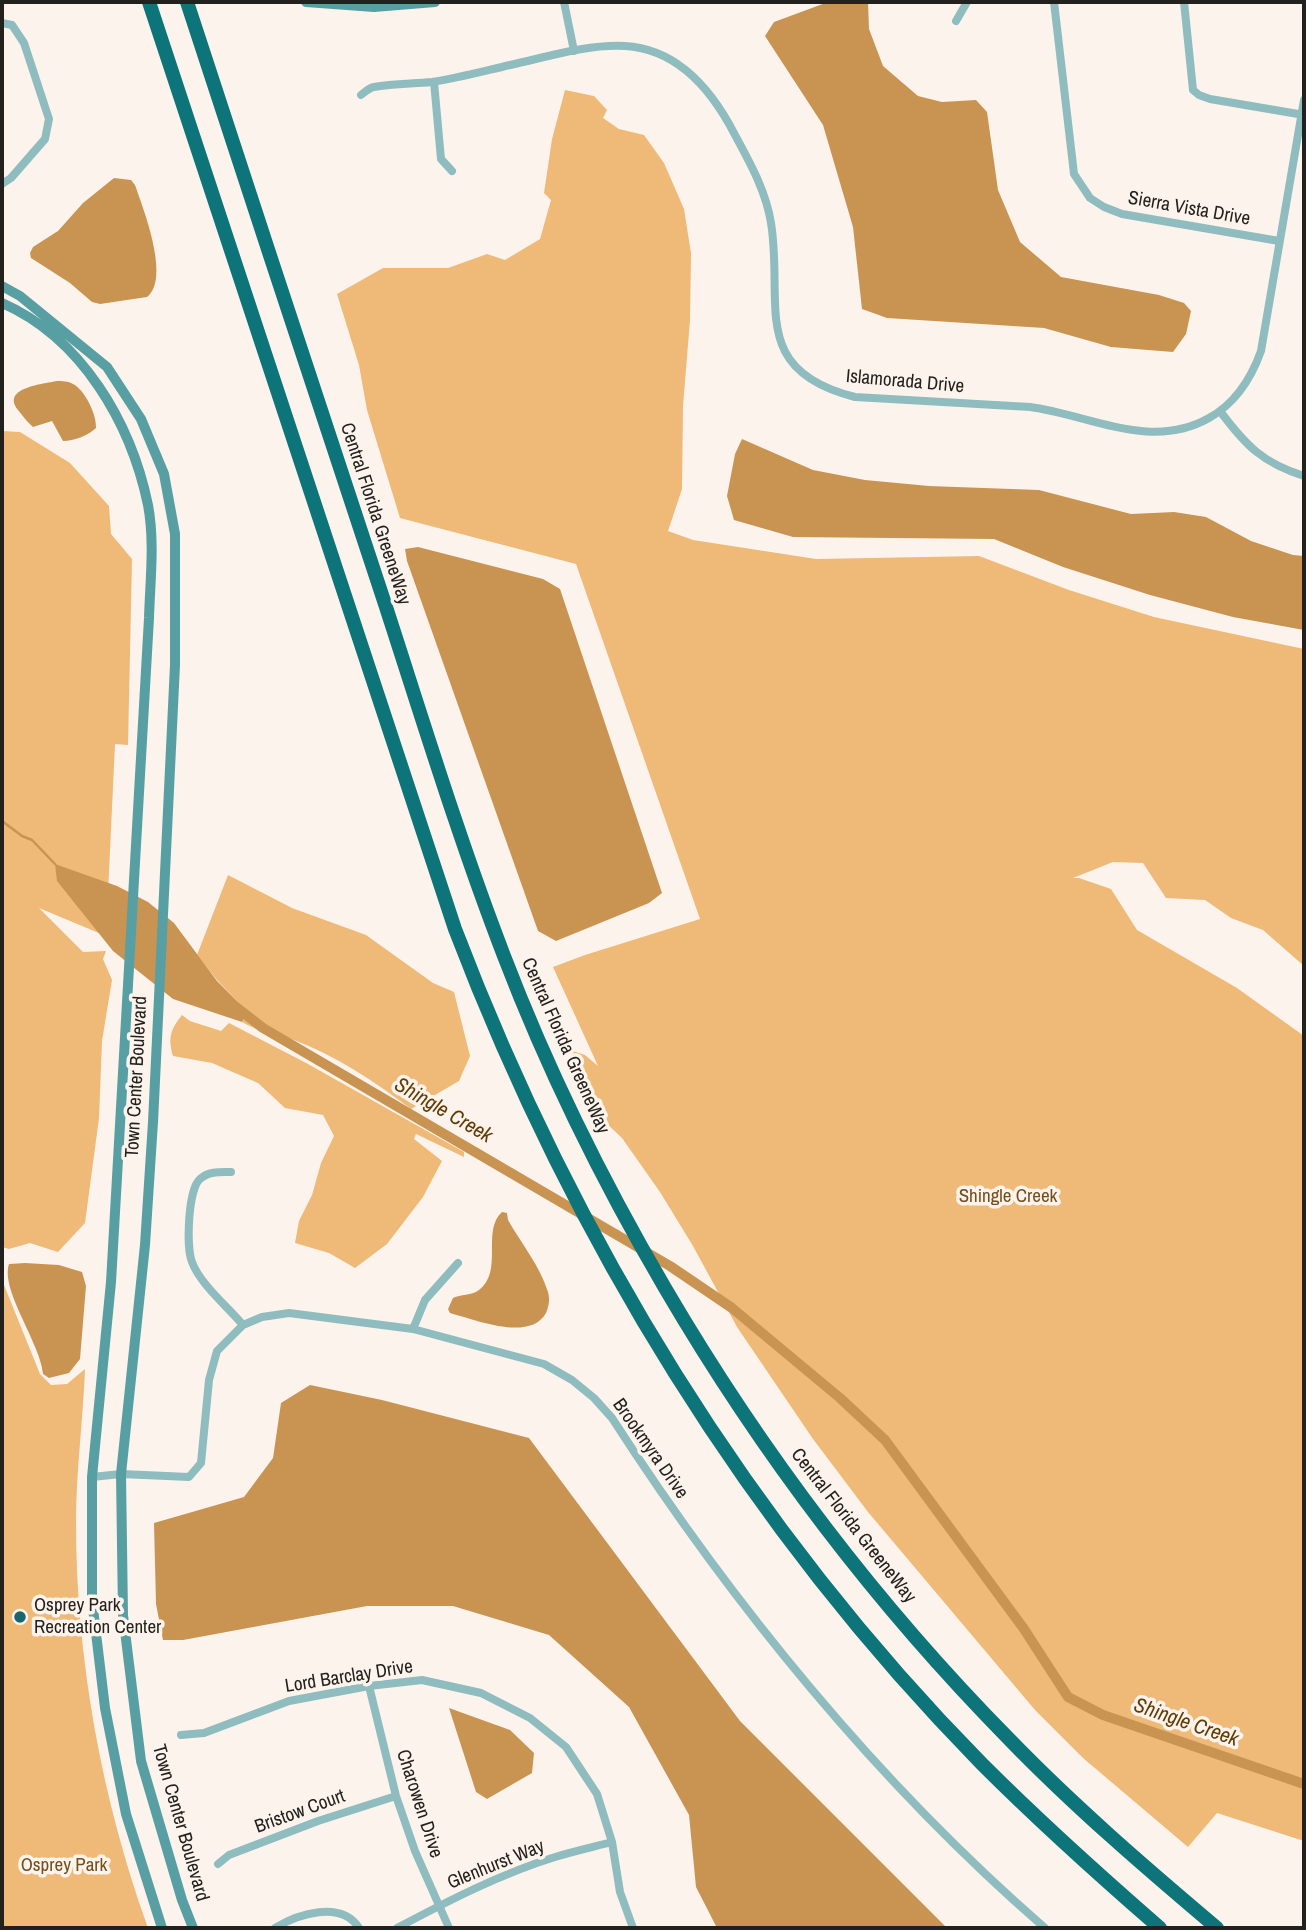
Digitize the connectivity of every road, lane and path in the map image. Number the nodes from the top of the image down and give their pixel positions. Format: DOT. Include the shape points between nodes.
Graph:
graph roads {
  1 [pos="149,2"];
  2 [pos="187,2"];
  3 [pos="306,2"];
  4 [pos="435,2"];
  5 [pos="564,2"];
  6 [pos="967,2"];
  7 [pos="1054,2"];
  8 [pos="1184,2"];
  9 [pos="956,21"];
  10 [pos="2,23"];
  11 [pos="574,51"];
  12 [pos="433,82"];
  13 [pos="361,95"];
  14 [pos="1304,100"];
  15 [pos="1303,115"];
  16 [pos="452,171"];
  17 [pos="2,184"];
  18 [pos="1279,241"];
  19 [pos="2,286"];
  20 [pos="2,303"];
  21 [pos="1220,411"];
  22 [pos="1304,476"];
  23 [pos="231,1172"];
  24 [pos="458,1263"];
  25 [pos="243,1325"];
  26 [pos="414,1329"];
  27 [pos="121,1474"];
  28 [pos="92,1477"];
  29 [pos="369,1686"];
  30 [pos="181,1735"];
  31 [pos="396,1797"];
  32 [pos="612,1842"];
  33 [pos="218,1864"];
  34 [pos="438,1906"];
  35 [pos="162,1928"];
  36 [pos="193,1928"];
  37 [pos="275,1928"];
  38 [pos="359,1928"];
  39 [pos="397,1928"];
  40 [pos="449,1928"];
  41 [pos="633,1928"];
  42 [pos="1045,1928"];
  43 [pos="1160,1928"];
  44 [pos="1216,1928"];
  1 -- 43 [label="highway" via="455,929 527,1101 600,1246 715,1436 849,1614 981,1763"];
  2 -- 44 [label="highway, Central Florida GreeneWay" via="456,822 506,961 615,1198 724,1384 845,1552 972,1700 1113,1839"];
  3 -- 4 [label="street" via="374,7"];
  5 -- 11 [label="street"];
  6 -- 9 [label="street"];
  7 -- 18 [label="street, Sierra Vista Drive" via="1070,160 1079,186 1090,198 1122,214"];
  8 -- 15 [label="street" via="1193,90 1210,99"];
  10 -- 17 [label="street" via="12,25 24,43 49,118 45,139"];
  11 -- 12 [label="street, Islamorada Drive"];
  11 -- 21 [label="street, Islamorada Drive" via="628,46 668,59 689,72 721,108 761,184 768,207 776,331 785,351 812,381 855,397 1030,407 1148,433 1194,426"];
  12 -- 13 [label="street, Islamorada Drive" via="371,87"];
  12 -- 16 [label="street" via="441,159"];
  14 -- 15 [label="street, Islamorada Drive"];
  15 -- 18 [label="street, Islamorada Drive"];
  18 -- 21 [label="street, Islamorada Drive" via="1256,367"];
  19 -- 27 [label="street, Town Center Boulevard" via="107,367 141,419 164,474 175,534 175,665 158,1029 145,1245"];
  20 -- 28 [label="street, Town Center Boulevard" via="54,337 89,372 117,415 133,451 148,507 149,618 128,992 111,1282"];
  21 -- 22 [label="street" via="1264,459"];
  23 -- 25 [label="street" via="209,1173 198,1180 192,1192 188,1239 192,1262 206,1284"];
  24 -- 26 [label="street" via="425,1300"];
  25 -- 26 [label="street, Brookmyra Drive" via="289,1313"];
  25 -- 27 [label="street, Brookmyra Drive" via="217,1351 209,1381 201,1463 189,1477"];
  26 -- 42 [label="street, Brookmyra Drive" via="544,1364 594,1398 723,1579 854,1739 936,1826"];
  27 -- 28 [label="street, Brookmyra Drive"];
  27 -- 36 [label="street, Town Center Boulevard" via="123,1615 141,1761"];
  28 -- 35 [label="street, Town Center Boulevard" via="92,1600 105,1708 126,1814"];
  29 -- 30 [label="street, Lord Barclay Drive" via="289,1701 204,1733"];
  29 -- 31 [label="street, Charowen Drive"];
  29 -- 32 [label="street, Lord Barclay Drive" via="422,1680 481,1693 530,1718 566,1747 597,1794"];
  31 -- 33 [label="street, Bristow Court" via="318,1821 229,1855"];
  31 -- 34 [label="street, Charowen Drive"];
  32 -- 34 [label="street, Glenhurst Way" via="505,1875"];
  32 -- 41 [label="street, Lord Barclay Drive" via="620,1892"];
  34 -- 39 [label="street, Glenhurst Way"];
  34 -- 40 [label="street, Charowen Drive"];
  37 -- 38 [label="street" via="324,1910 353,1920"];
}
